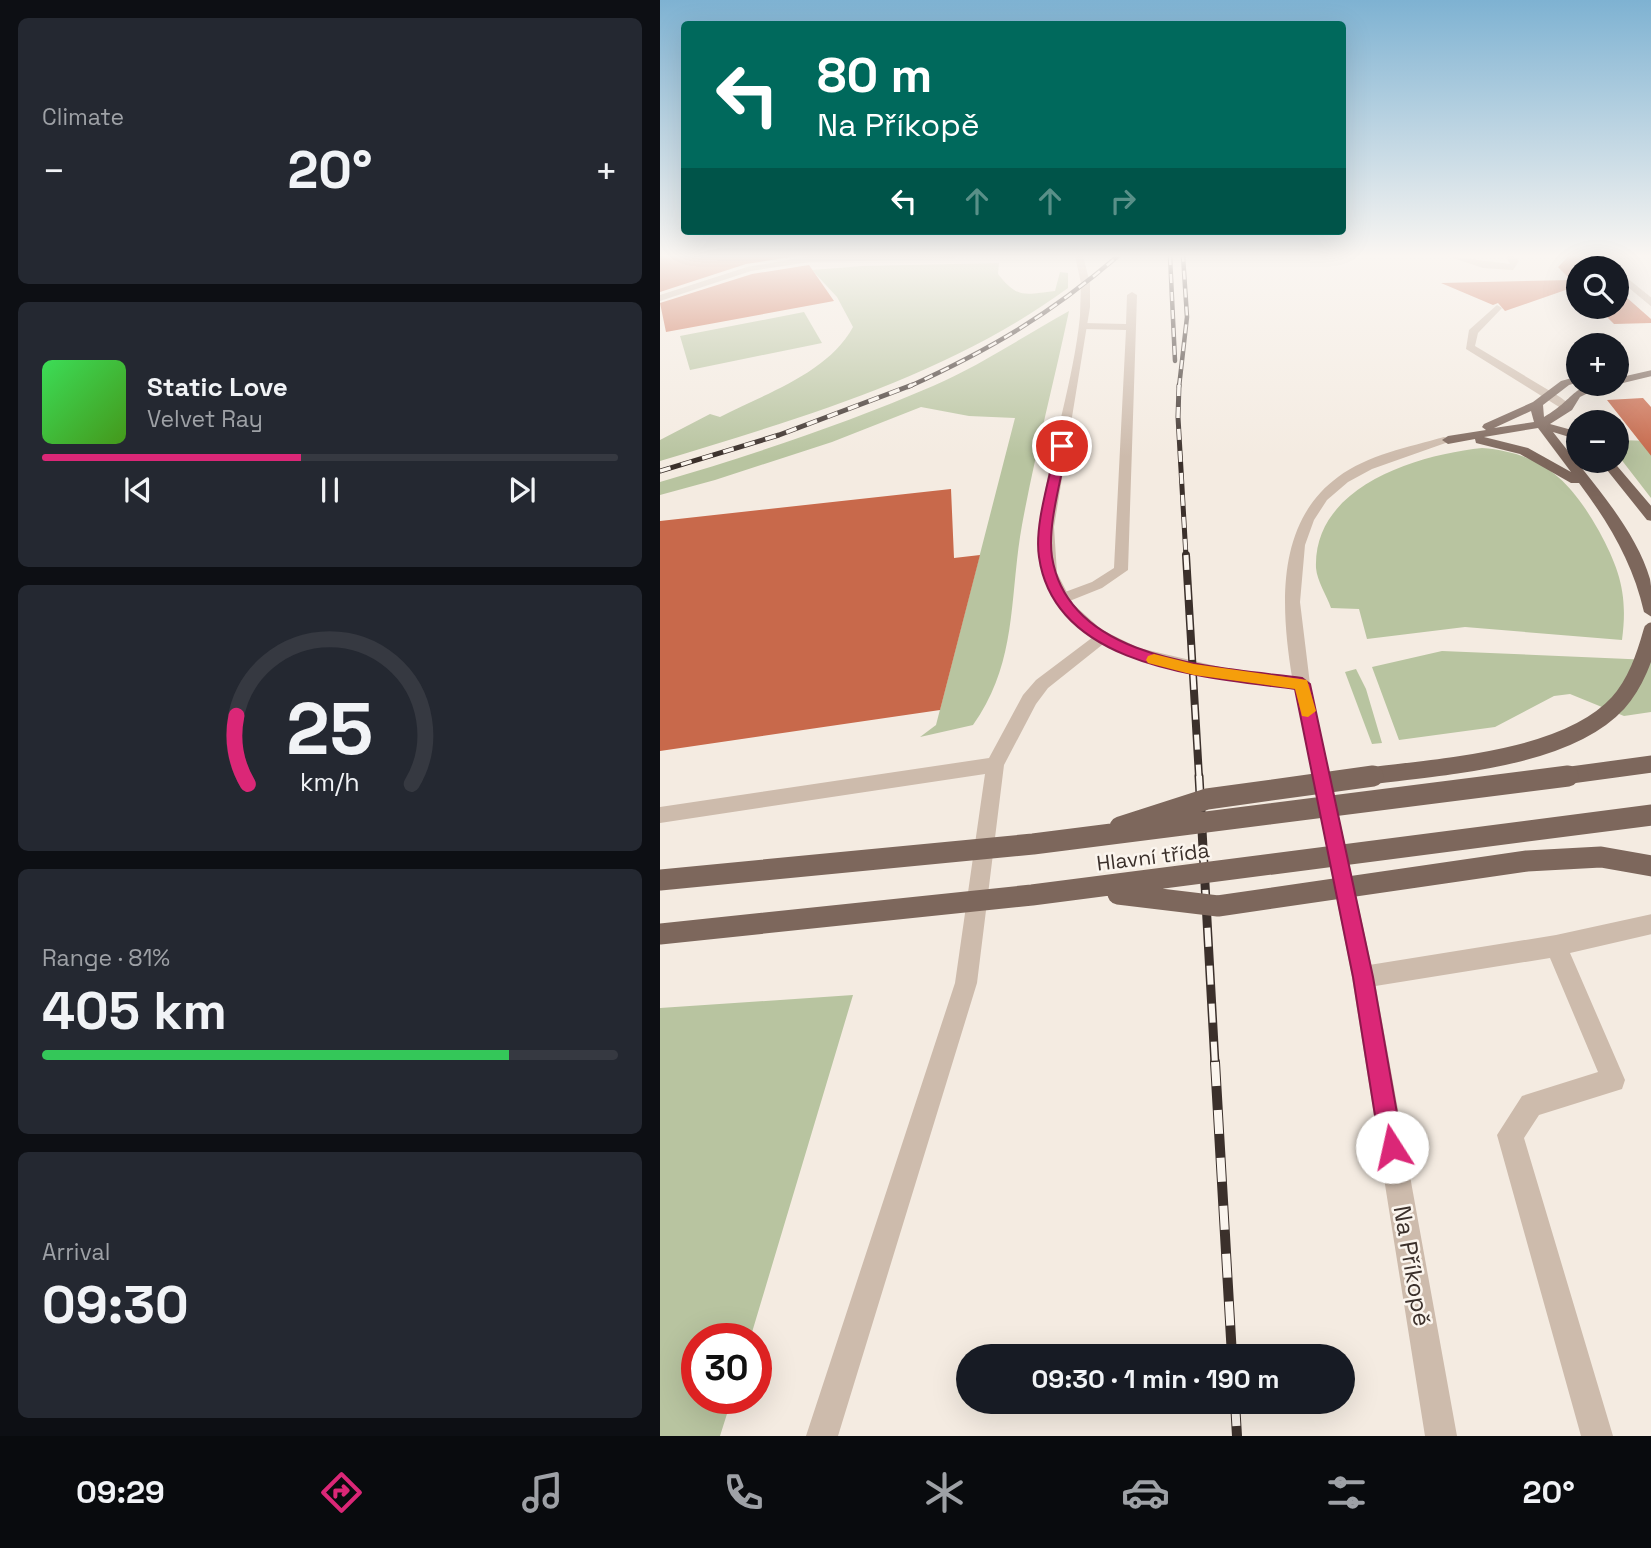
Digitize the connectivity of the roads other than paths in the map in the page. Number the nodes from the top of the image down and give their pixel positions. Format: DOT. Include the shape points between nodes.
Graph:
graph roads {
  1 [pos="1131,323"];
  2 [pos="1482,323"];
  3 [pos="1084,326"];
  4 [pos="1131,327"];
  5 [pos="1651,362"];
  6 [pos="1629,367"];
  7 [pos="1651,373"];
  8 [pos="1629,378"];
  9 [pos="1566,385"];
  10 [pos="1549,393"];
  11 [pos="1575,396"];
  12 [pos="1537,404"];
  13 [pos="1568,408"];
  14 [pos="1497,424"];
  15 [pos="1541,424"];
  16 [pos="1566,432"];
  17 [pos="1449,440"];
  18 [pos="1616,473"];
  19 [pos="1589,490"];
  20 [pos="1651,517"];
  21 [pos="1061,598"];
  22 [pos="1651,612"];
  23 [pos="1651,631"];
  24 [pos="1101,637"];
  25 [pos="1302,684"];
  26 [pos="1651,764"];
  27 [pos="995,765"];
  28 [pos="660,815"];
  29 [pos="1651,815"];
  30 [pos="1083,839"];
  31 [pos="1651,866"];
  32 [pos="660,880"];
  33 [pos="1086,890"];
  34 [pos="1651,924"];
  35 [pos="660,934"];
  36 [pos="1556,946"];
  37 [pos="1363,977"];
  38 [pos="822,1436"];
  39 [pos="1441,1436"];
  40 [pos="1597,1436"];
  1 -- 4 [label="street"];
  2 -- 10 [label="street" via="1473,332 1470,347"];
  3 -- 4 [label="street"];
  3 -- 21 [label="street" via="1045,543 1048,569"];
  4 -- 21 [label="street" via="1121,570"];
  5 -- 6 [label="main road"];
  7 -- 8 [label="main road"];
  9 -- 10 [label="main road"];
  10 -- 12 [label="main road"];
  10 -- 13 [label="street"];
  11 -- 13 [label="main road"];
  12 -- 14 [label="main road"];
  12 -- 15 [label="main road"];
  13 -- 15 [label="main road"];
  14 -- 15 [label="main road"];
  14 -- 17 [label="main road"];
  15 -- 16 [label="main road"];
  15 -- 17 [label="main road"];
  15 -- 19 [label="main road"];
  17 -- 19 [label="main road" via="1480,440 1518,448"];
  17 -- 25 [label="street, Na Příkopě" via="1354,473 1322,499 1303,533 1292,579 1293,635"];
  18 -- 20 [label="main road"];
  19 -- 22 [label="main road" via="1635,558"];
  21 -- 24 [label="street"];
  23 -- 30 [label="main road, bridge" via="1643,663 1618,703 1578,733 1557,742 1490,759 1207,799"];
  24 -- 25 [label="street" via="1140,656 1174,665"];
  24 -- 27 [label="street" via="1042,684"];
  25 -- 37 [label="street, Na Příkopě"];
  26 -- 30 [label="main road, bridge"];
  27 -- 28 [label="street"];
  27 -- 38 [label="street" via="966,983"];
  29 -- 33 [label="main road, Hlavní třída, bridge"];
  30 -- 32 [label="main road, bridge"];
  31 -- 33 [label="main road, bridge" via="1601,857 1527,861 1218,906"];
  33 -- 35 [label="main road, Hlavní třída, bridge"];
  34 -- 36 [label="street"];
  36 -- 37 [label="street"];
  36 -- 40 [label="street" via="1613,1080 1531,1105 1510,1135"];
  37 -- 39 [label="street, Na Příkopě"];
}
